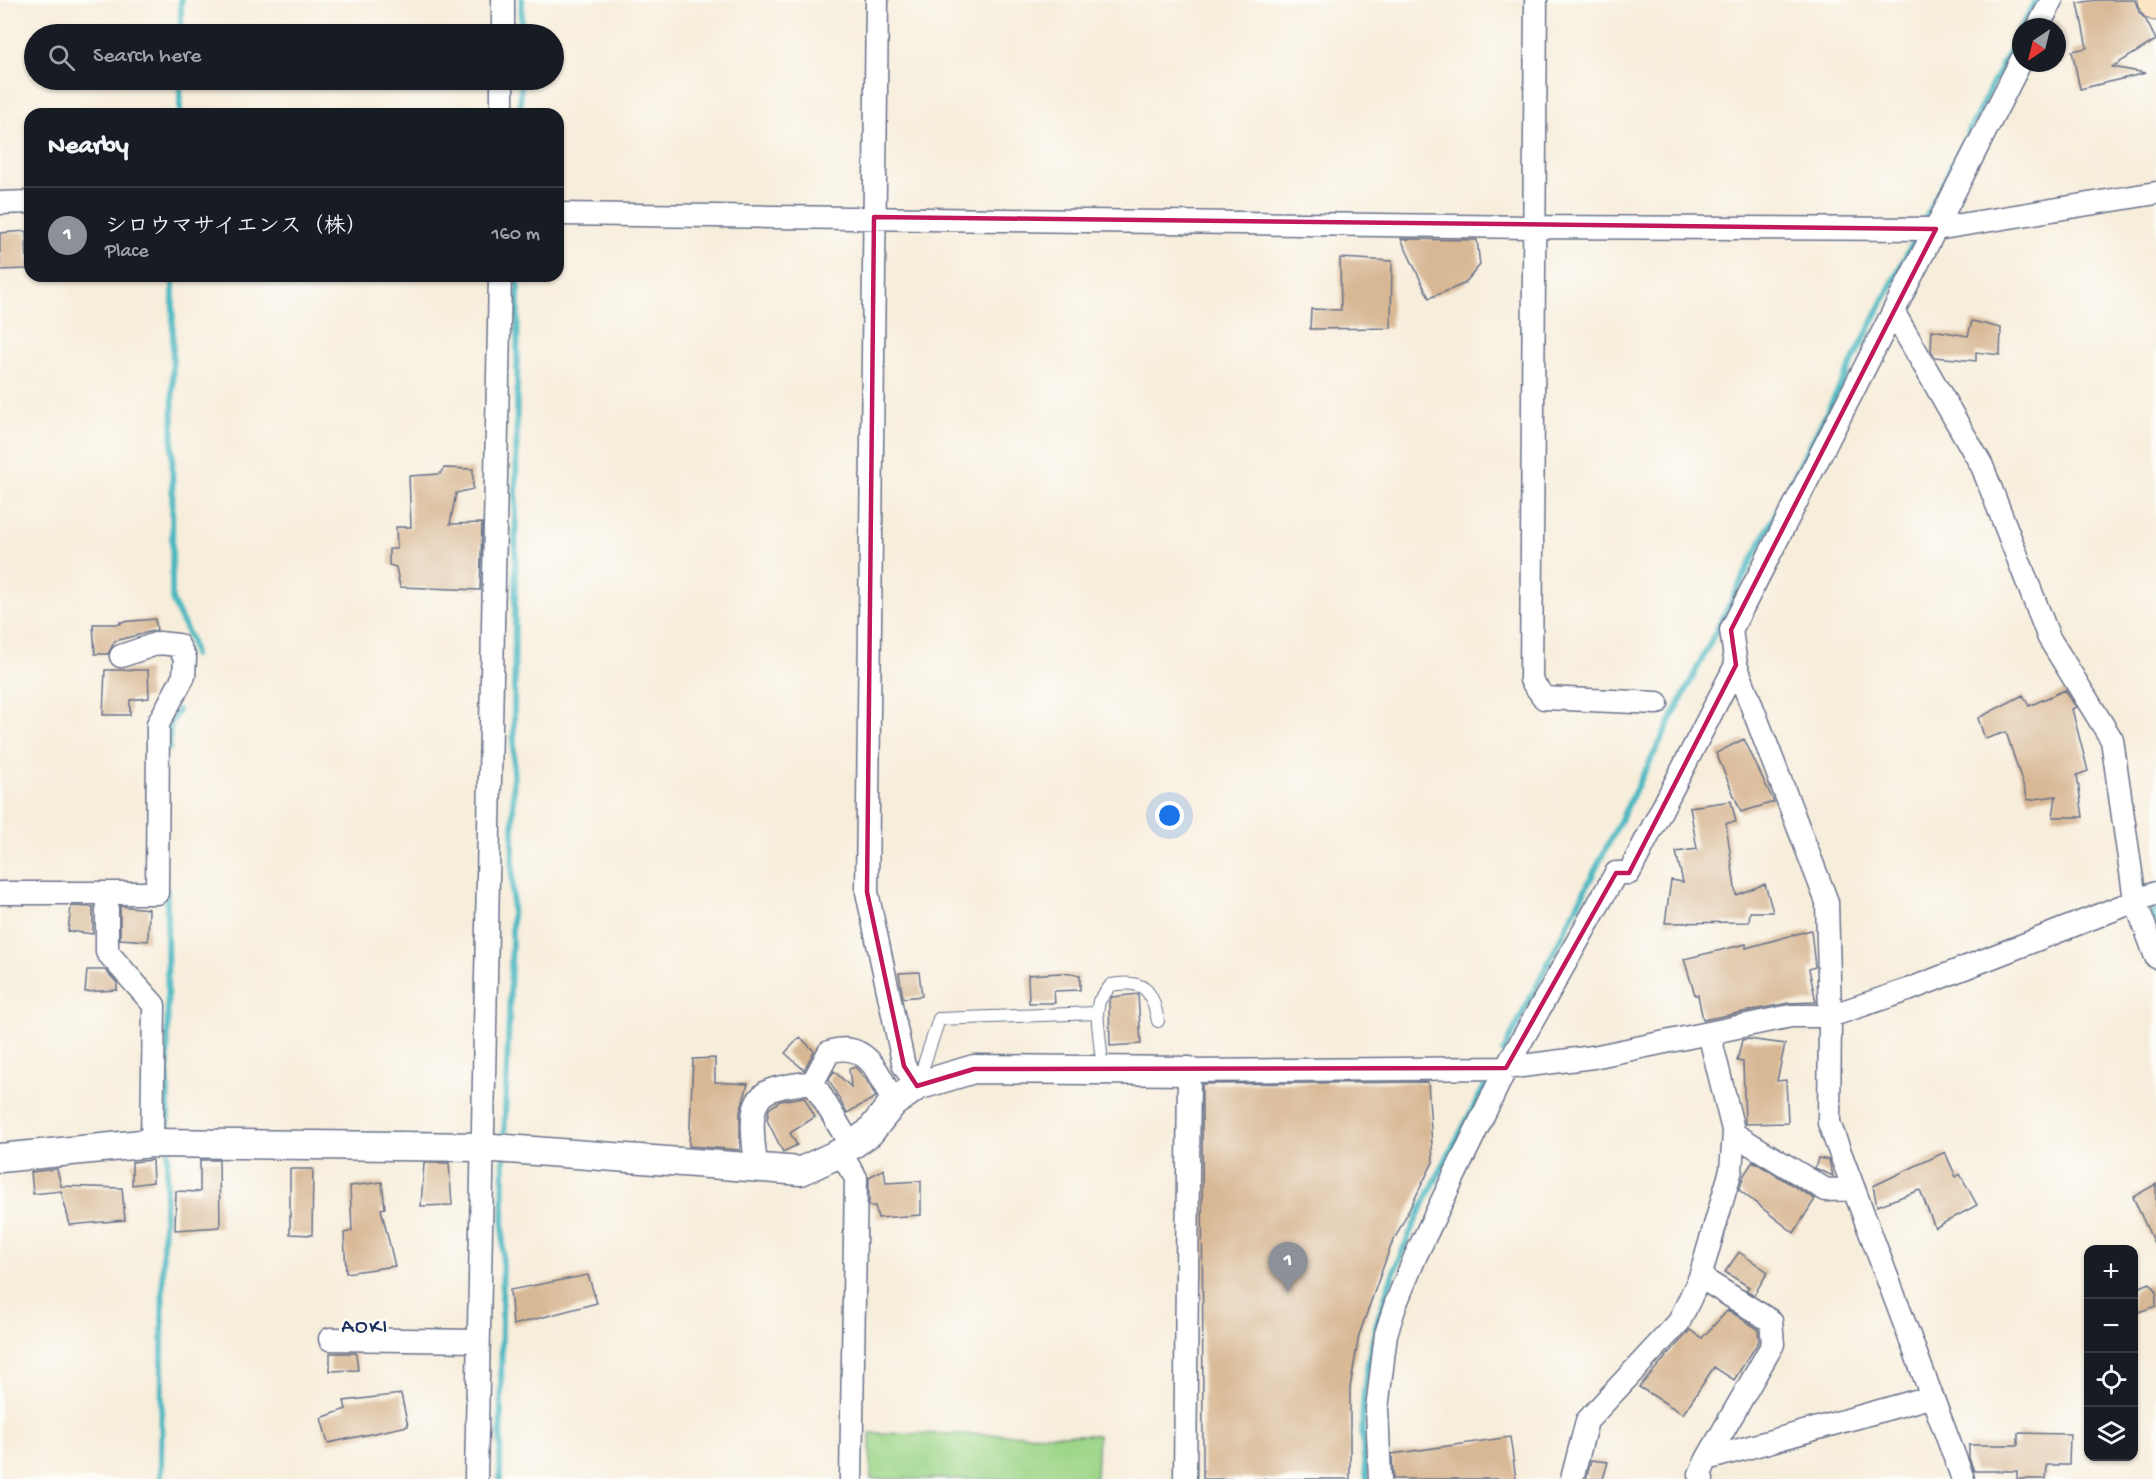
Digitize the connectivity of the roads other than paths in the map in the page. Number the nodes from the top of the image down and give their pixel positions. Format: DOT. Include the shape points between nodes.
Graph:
graph roads {
  1 [pos="503,0"];
  2 [pos="877,0"];
  3 [pos="1536,0"];
  4 [pos="2052,0"];
  5 [pos="2154,0"];
  6 [pos="2156,4"];
  7 [pos="2043,18"];
  8 [pos="503,24"];
  9 [pos="2015,72"];
  10 [pos="502,90"];
  11 [pos="502,108"];
  12 [pos="2156,193"];
  13 [pos="24,202"];
  14 [pos="0,203"];
  15 [pos="564,214"];
  16 [pos="874,217"];
  17 [pos="1532,227"];
  18 [pos="1936,229"];
  19 [pos="500,282"];
  20 [pos="1894,313"];
  21 [pos="122,656"];
  22 [pos="1736,664"];
  23 [pos="1657,703"];
  24 [pos="0,893"];
  25 [pos="107,894"];
  26 [pos="2146,897"];
  27 [pos="2156,957"];
  28 [pos="1097,1013"];
  29 [pos="1830,1016"];
  30 [pos="1158,1021"];
  31 [pos="1708,1033"];
  32 [pos="1101,1053"];
  33 [pos="1506,1068"];
  34 [pos="1189,1071"];
  35 [pos="813,1082"];
  36 [pos="917,1086"];
  37 [pos="893,1102"];
  38 [pos="1734,1134"];
  39 [pos="152,1143"];
  40 [pos="481,1147"];
  41 [pos="845,1150"];
  42 [pos="0,1158"];
  43 [pos="756,1168"];
  44 [pos="1854,1190"];
  45 [pos="1700,1277"];
  46 [pos="330,1339"];
  47 [pos="478,1341"];
  48 [pos="1930,1396"];
  49 [pos="1704,1469"];
  50 [pos="476,1479"];
  51 [pos="851,1479"];
  52 [pos="1185,1479"];
  53 [pos="1380,1479"];
  54 [pos="1572,1479"];
  55 [pos="1963,1479"];
  1 -- 8 [label="street"];
  2 -- 16 [label="street"];
  3 -- 17 [label="street"];
  4 -- 7 [label="street"];
  5 -- 6 [label="main road"];
  9 -- 18 [label="street"];
  10 -- 11 [label="street"];
  12 -- 18 [label="street"];
  13 -- 14 [label="street"];
  15 -- 16 [label="street"];
  16 -- 17 [label="street"];
  16 -- 36 [label="street" via="867,892 903,1066"];
  17 -- 18 [label="street"];
  17 -- 23 [label="street" via="1531,680 1544,698"];
  18 -- 20 [label="street"];
  19 -- 40 [label="street"];
  20 -- 22 [label="street" via="1731,630"];
  20 -- 26 [label="street" via="1982,466 2049,638 2112,740"];
  21 -- 25 [label="street" via="159,643 178,645 185,658 184,676 158,724 157,893"];
  22 -- 29 [label="street" via="1827,902"];
  22 -- 33 [label="street" via="1629,873 1616,873"];
  24 -- 25 [label="street"];
  25 -- 39 [label="street" via="107,952 154,1005"];
  26 -- 27 [label="street"];
  26 -- 29 [label="street" via="1908,990"];
  28 -- 30 [label="lane" via="1099,1001 1111,985 1127,982 1140,985 1154,998"];
  28 -- 32 [label="lane"];
  28 -- 36 [label="lane" via="939,1019"];
  29 -- 31 [label="street" via="1791,1016"];
  29 -- 44 [label="street" via="1829,1123"];
  31 -- 33 [label="street" via="1593,1057"];
  31 -- 38 [label="street"];
  33 -- 34 [label="street"];
  33 -- 53 [label="street" via="1416,1255 1386,1334 1377,1409"];
  34 -- 36 [label="street" via="974,1069"];
  34 -- 52 [label="street"];
  35 -- 37 [label="street" via="829,1052 838,1049 857,1053 876,1065"];
  35 -- 41 [label="street"];
  35 -- 43 [label="street" via="772,1089 760,1096 753,1109"];
  36 -- 37 [label="street"];
  37 -- 41 [label="street" via="869,1133"];
  38 -- 44 [label="street" via="1826,1190"];
  38 -- 45 [label="street" via="1731,1170"];
  39 -- 40 [label="street"];
  39 -- 42 [label="street"];
  40 -- 43 [label="street"];
  40 -- 47 [label="street"];
  41 -- 43 [label="street" via="801,1171"];
  41 -- 51 [label="street" via="856,1178"];
  44 -- 48 [label="street"];
  45 -- 49 [label="street" via="1771,1321 1773,1344"];
  45 -- 54 [label="street" via="1679,1322 1587,1420"];
  46 -- 47 [label="street"];
  47 -- 50 [label="street"];
  48 -- 49 [label="street"];
  48 -- 55 [label="street"];
}
